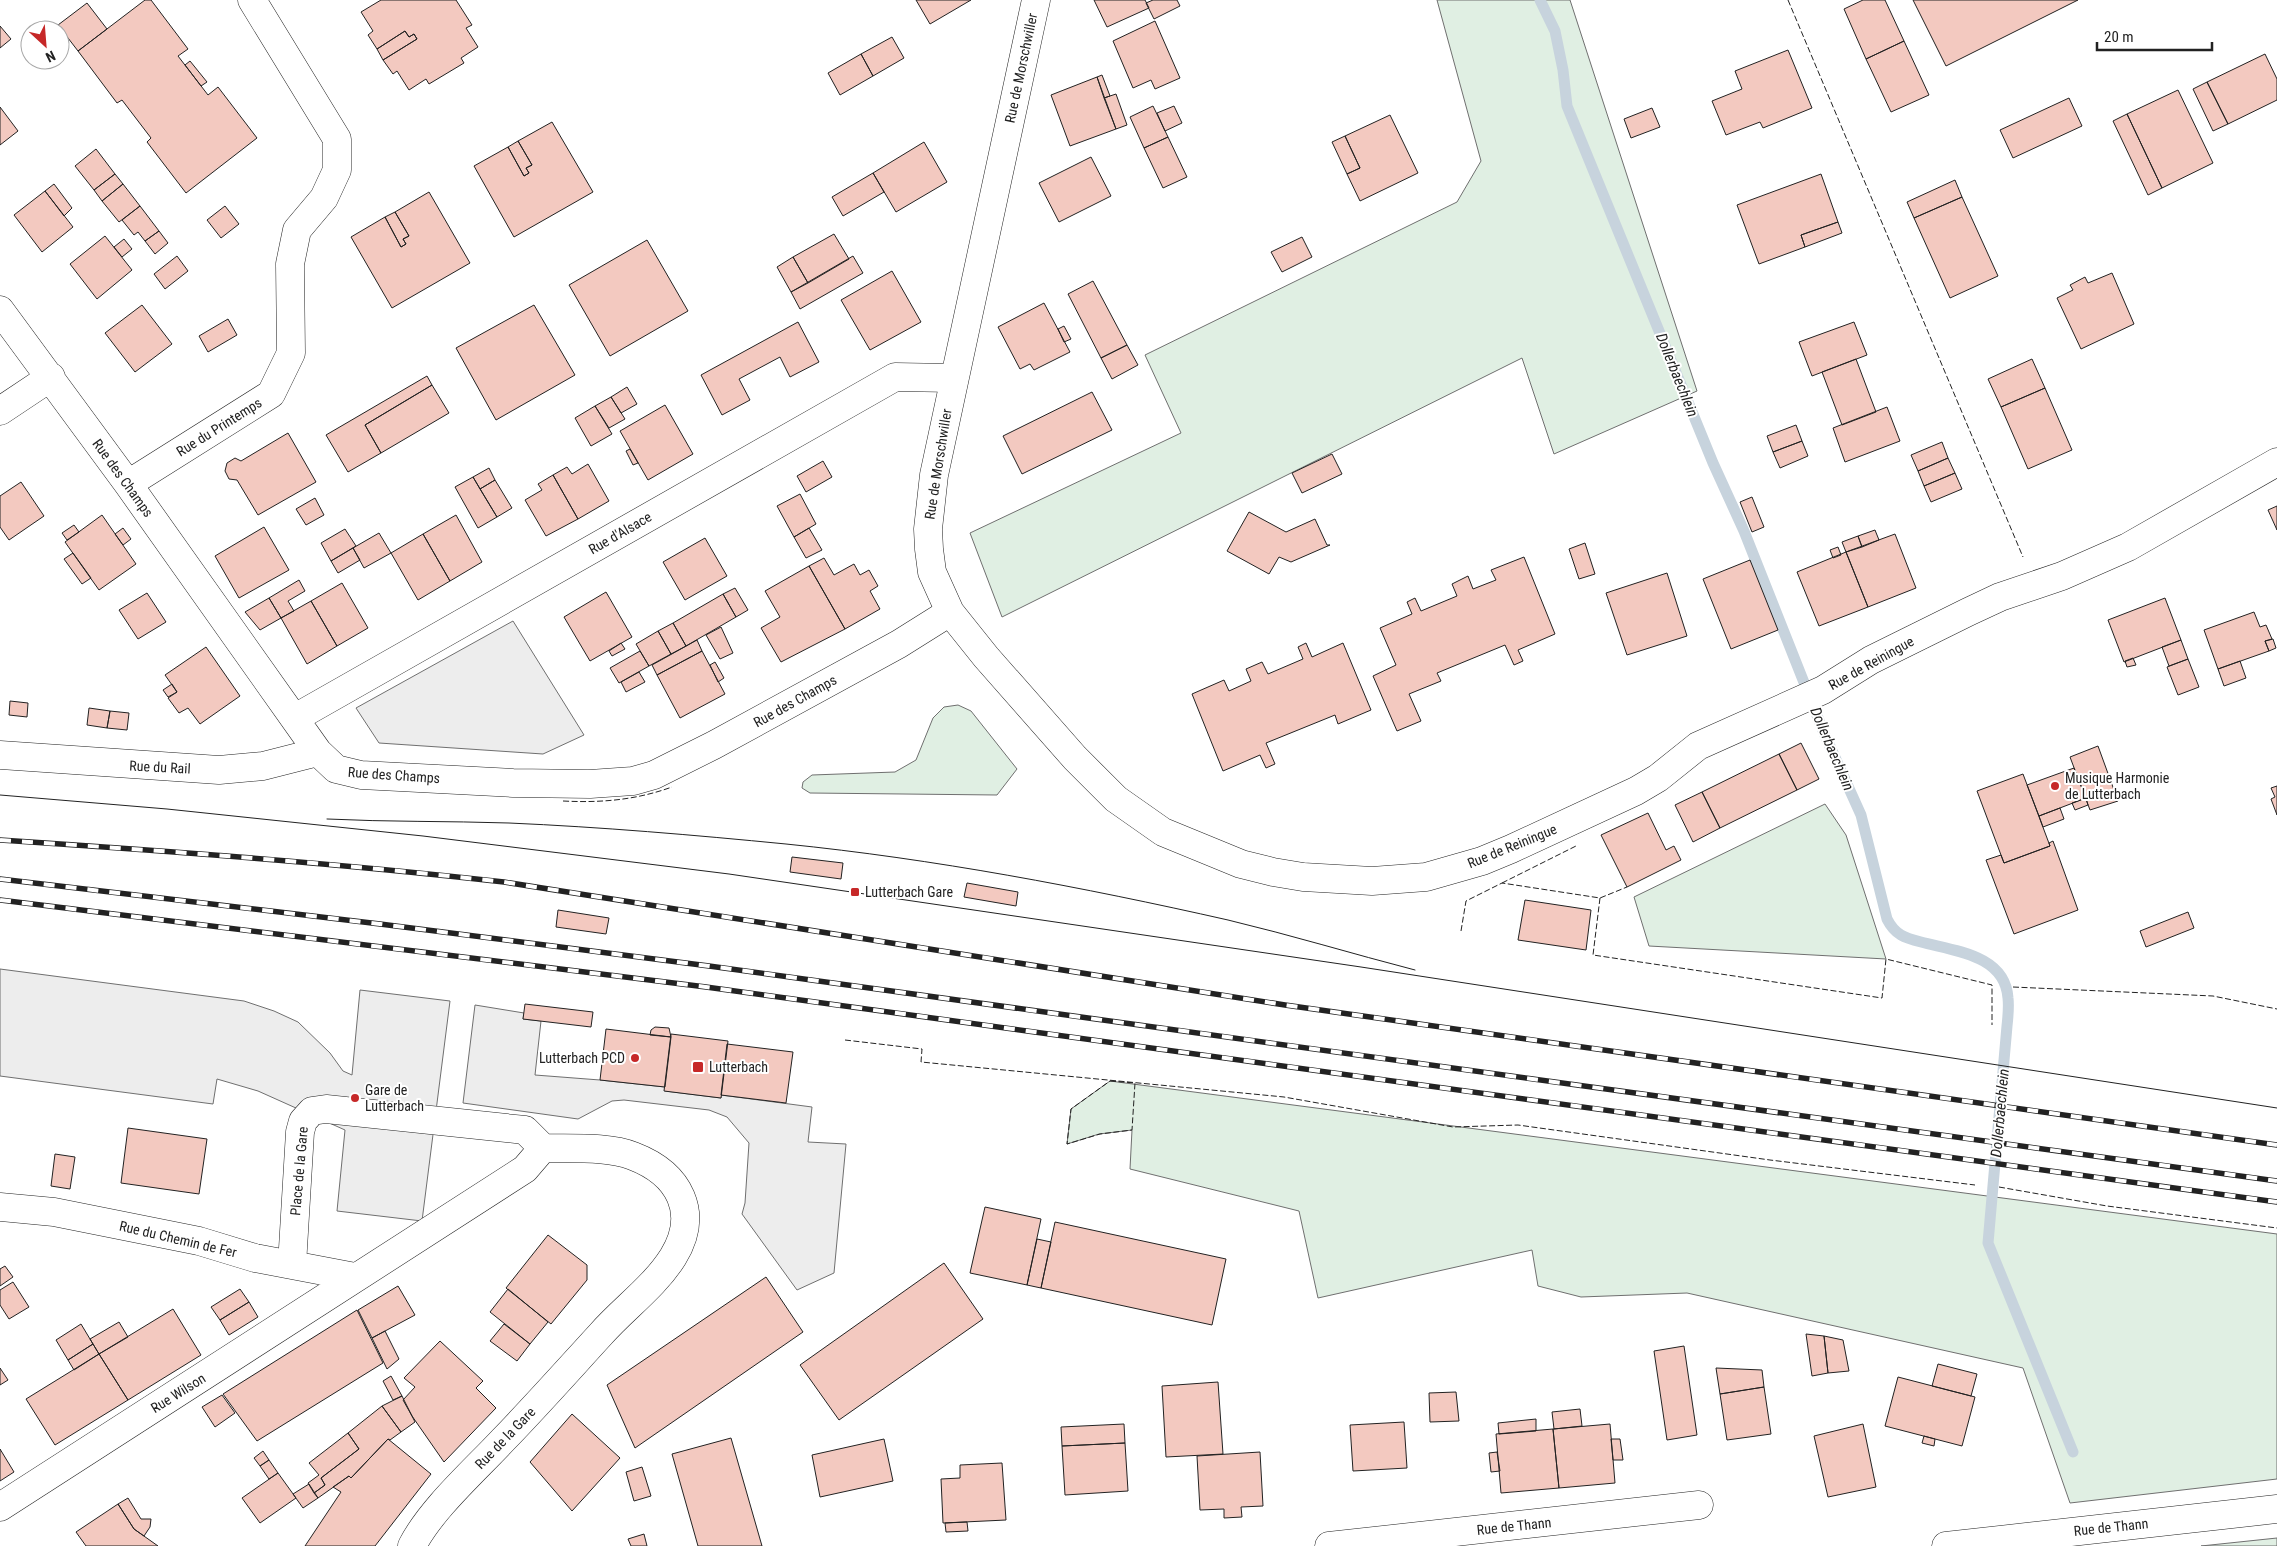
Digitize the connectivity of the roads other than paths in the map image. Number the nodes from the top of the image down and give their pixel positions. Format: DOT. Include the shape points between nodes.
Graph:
graph roads {
  1 [pos="252,0"];
  2 [pos="1036,0"];
  3 [pos="0,310"];
  4 [pos="51,377"];
  5 [pos="953,378"];
  6 [pos="0,411"];
  7 [pos="2277,462"];
  8 [pos="128,484"];
  9 [pos="950,612"];
  10 [pos="294,718"];
  11 [pos="318,752"];
  12 [pos="0,755"];
  13 [pos="1349,881"];
  14 [pos="543,1148"];
  15 [pos="0,1208"];
  16 [pos="292,1265"];
  17 [pos="355,1277"];
  18 [pos="1699,1505"];
  19 [pos="0,1506"];
  20 [pos="2277,1509"];
  21 [pos="2037,1541"];
  22 [pos="412,1546"];
  23 [pos="1329,1546"];
  24 [pos="1946,1546"];
  1 -- 8 [label="street, Rue du Printemps" via="338,139 337,170 324,198 297,230 290,264 290,353 272,394"];
  2 -- 5 [label="street, Rue de Morschwiller"];
  3 -- 4 [label="street, Rue des Champs"];
  4 -- 6 [label="street"];
  4 -- 8 [label="street, Rue des Champs"];
  5 -- 9 [label="street, Rue de Morschwiller" via="934,475 928,529 932,572"];
  5 -- 10 [label="street, Rue d'Alsace" via="895,377"];
  7 -- 13 [label="street, Rue de Reiningue" via="2128,548 1976,608 1871,660 1811,695 1698,746 1636,791 1512,849 1426,877"];
  8 -- 10 [label="street, Rue des Champs"];
  9 -- 11 [label="street, Rue des Champs" via="899,644 714,745 654,775 633,781 514,783 361,775 336,769"];
  9 -- 13 [label="street, Rue de Morschwiller" via="1075,758 1116,799 1163,832 1241,864 1273,872"];
  10 -- 11 [label="street, Rue des Champs"];
  11 -- 12 [label="street, Rue du Rail" via="263,766 219,770"];
  14 -- 16 [label="street, Place de la Gare" via="525,1130 312,1110 303,1120 300,1132"];
  14 -- 17 [label="street" via="524,1169"];
  14 -- 22 [label="street, Rue de la Gare" via="611,1151 633,1156 669,1178 682,1196 686,1213 681,1243 657,1278 602,1332 421,1529"];
  15 -- 16 [label="street, Rue du Chemin de Fer" via="64,1214 199,1241"];
  16 -- 17 [label="street, Rue du Chemin de Fer"];
  17 -- 19 [label="street, Rue Wilson"];
  18 -- 23 [label="street, Rue de Thann"];
  20 -- 21 [label="street, Rue de Thann"];
  21 -- 24 [label="street, Rue de Thann"];
}
